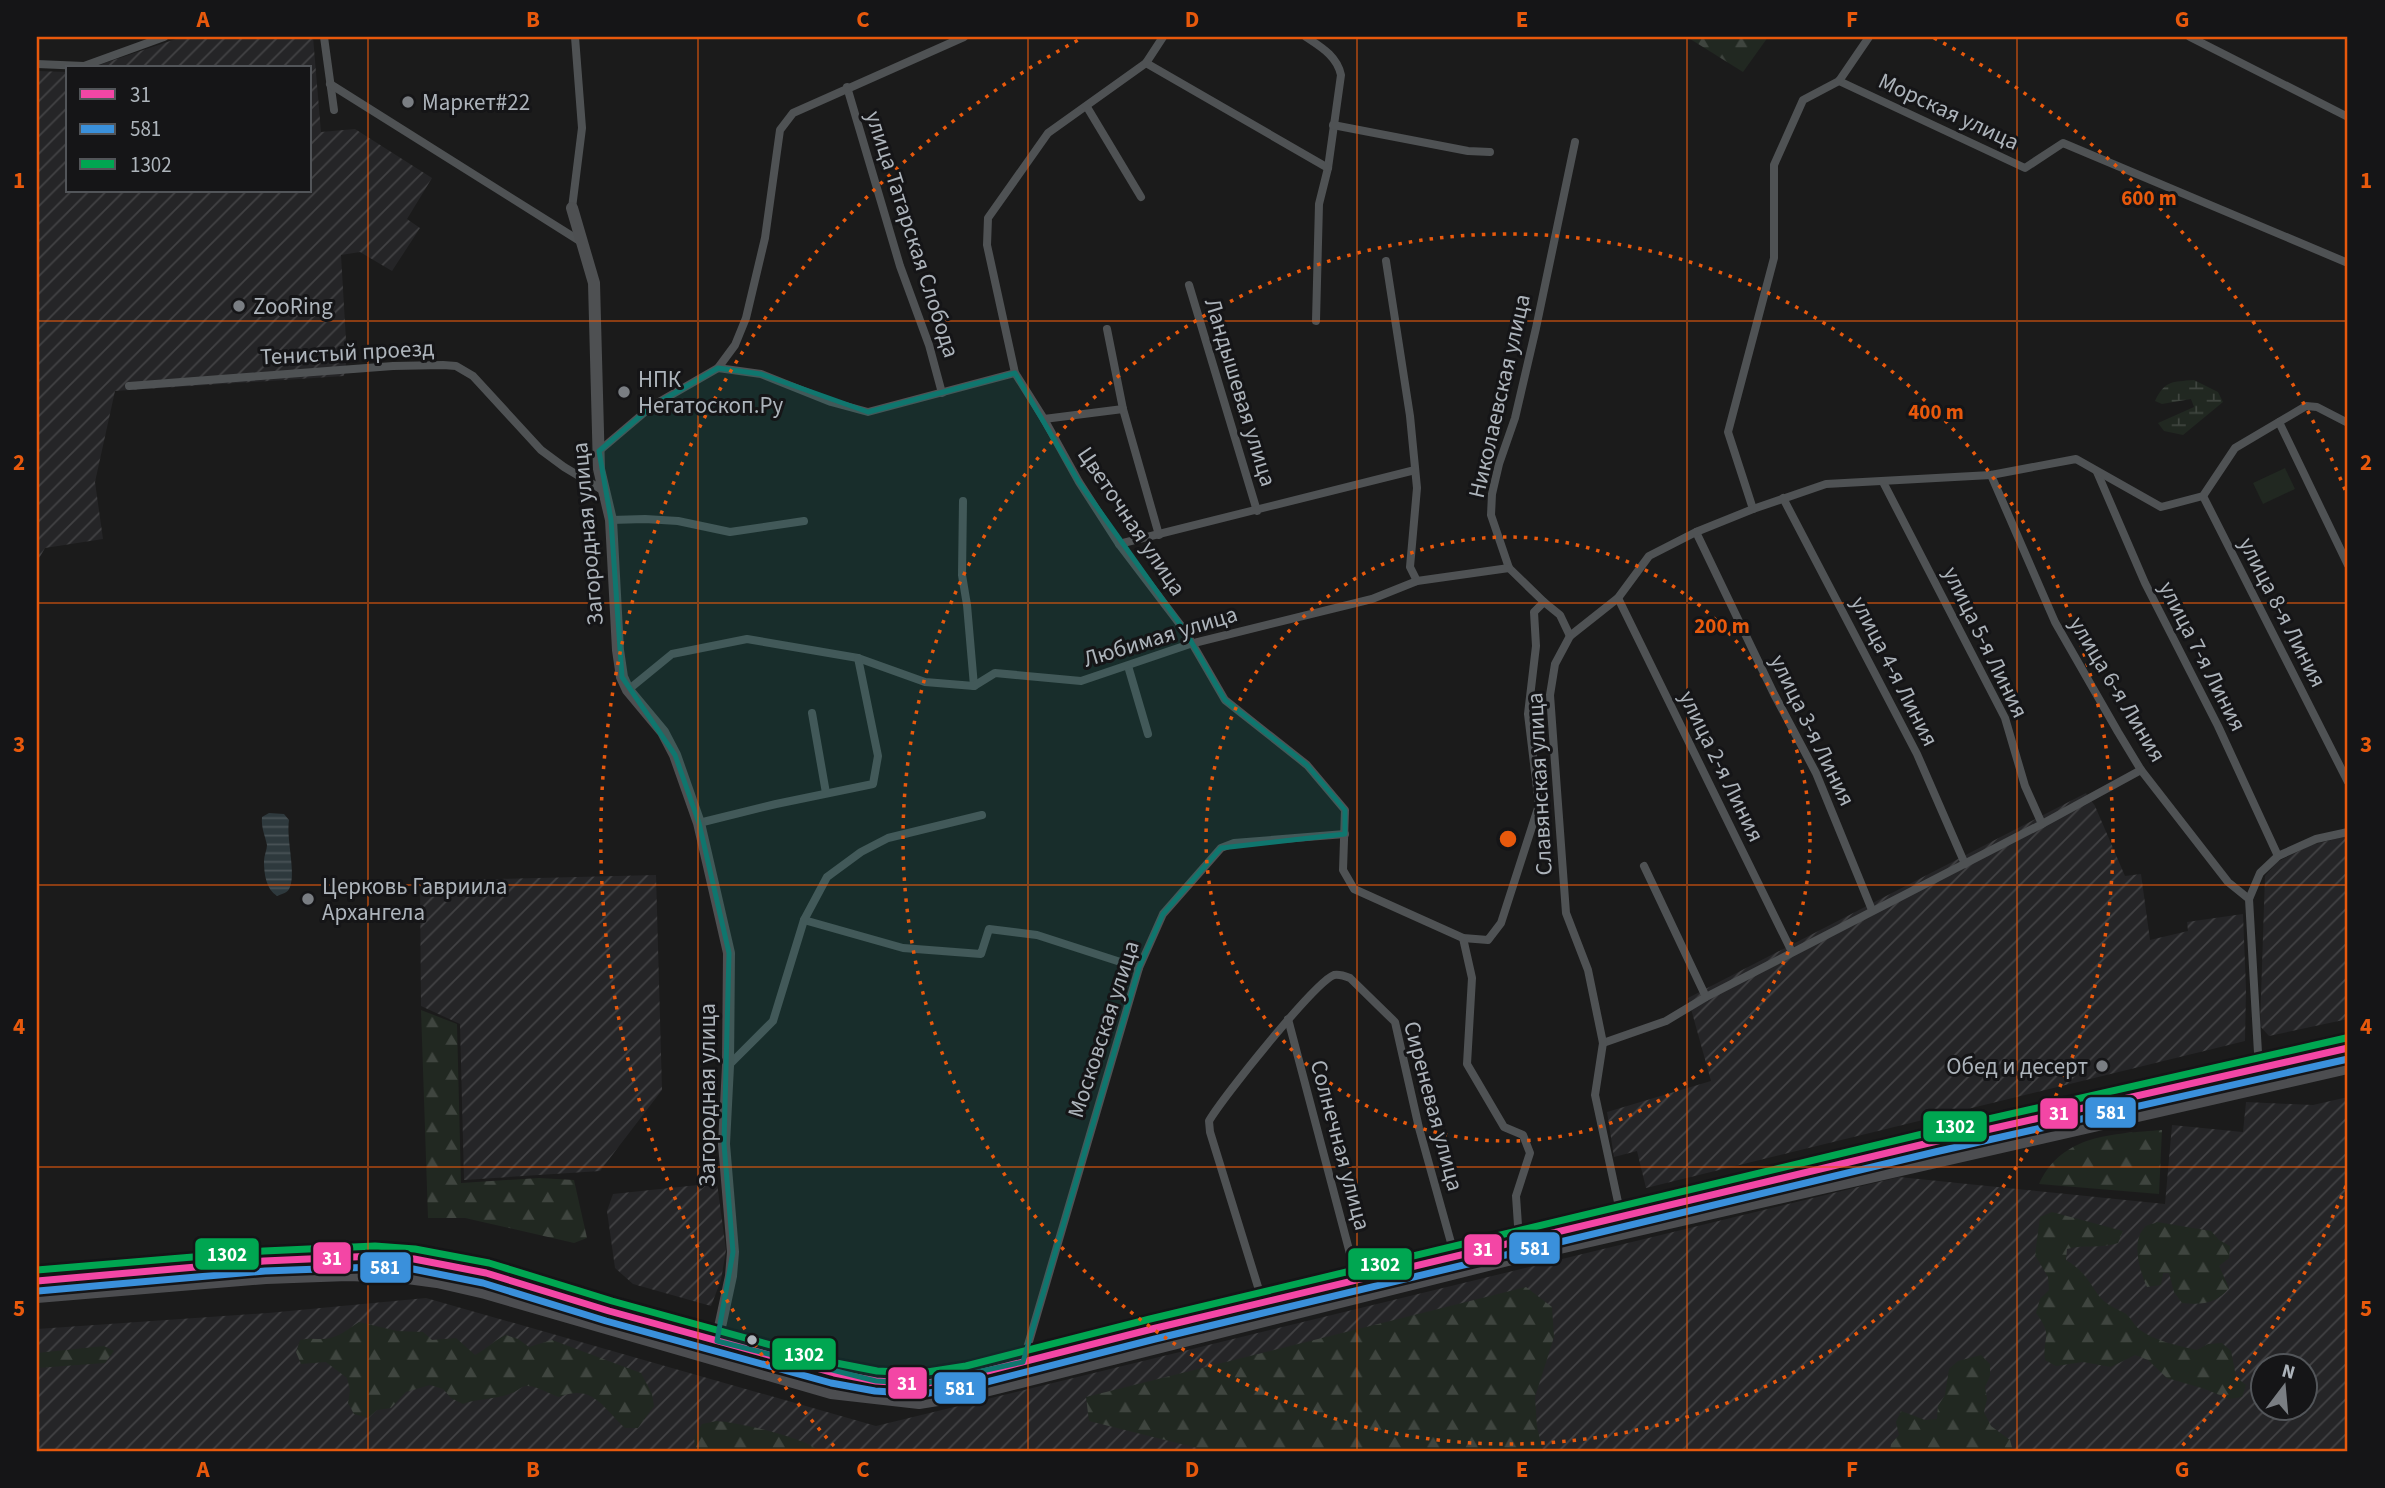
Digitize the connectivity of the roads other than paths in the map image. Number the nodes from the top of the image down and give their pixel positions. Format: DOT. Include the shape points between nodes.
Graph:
graph roads {
  1 [pos="164,37"];
  2 [pos="324,37"];
  3 [pos="575,37"];
  4 [pos="964,37"];
  5 [pos="1163,37"];
  6 [pos="1306,37"];
  7 [pos="1869,37"];
  8 [pos="2190,37"];
  9 [pos="1146,63"];
  10 [pos="37,64"];
  11 [pos="1839,80"];
  12 [pos="331,85"];
  13 [pos="847,87"];
  14 [pos="1087,107"];
  15 [pos="334,110"];
  16 [pos="2348,117"];
  17 [pos="1333,125"];
  18 [pos="1575,142"];
  19 [pos="1490,152"];
  20 [pos="1328,168"];
  21 [pos="1141,197"];
  22 [pos="572,208"];
  23 [pos="583,243"];
  24 [pos="1387,261"];
  25 [pos="2348,263"];
  26 [pos="1189,285"];
  27 [pos="1316,321"];
  28 [pos="1107,329"];
  29 [pos="718,368"];
  30 [pos="1014,373"];
  31 [pos="129,386"];
  32 [pos="942,393"];
  33 [pos="1123,409"];
  34 [pos="1044,419"];
  35 [pos="2279,422"];
  36 [pos="2348,423"];
  37 [pos="599,451"];
  38 [pos="1415,470"];
  39 [pos="2097,472"];
  40 [pos="1991,475"];
  41 [pos="1883,482"];
  42 [pos="604,491"];
  43 [pos="2203,496"];
  44 [pos="1783,498"];
  45 [pos="963,501"];
  46 [pos="1753,509"];
  47 [pos="1257,511"];
  48 [pos="611,520"];
  49 [pos="804,521"];
  50 [pos="1696,532"];
  51 [pos="1159,535"];
  52 [pos="1119,544"];
  53 [pos="2348,565"];
  54 [pos="1509,568"];
  55 [pos="1417,581"];
  56 [pos="1618,598"];
  57 [pos="1544,602"];
  58 [pos="1570,636"];
  59 [pos="1190,644"];
  60 [pos="858,658"];
  61 [pos="1128,666"];
  62 [pos="974,686"];
  63 [pos="628,690"];
  64 [pos="812,713"];
  65 [pos="1148,734"];
  66 [pos="2141,770"];
  67 [pos="2348,782"];
  68 [pos="826,793"];
  69 [pos="982,815"];
  70 [pos="699,823"];
  71 [pos="2042,824"];
  72 [pos="2348,832"];
  73 [pos="1345,834"];
  74 [pos="2278,856"];
  75 [pos="1965,864"];
  76 [pos="1644,866"];
  77 [pos="2249,900"];
  78 [pos="1872,910"];
  79 [pos="804,920"];
  80 [pos="1464,938"];
  81 [pos="1792,952"];
  82 [pos="1139,968"];
  83 [pos="1706,997"];
  84 [pos="1288,1019"];
  85 [pos="1603,1043"];
  86 [pos="2348,1048"];
  87 [pos="728,1066"];
  88 [pos="2348,1068"];
  89 [pos="2259,1070"];
  90 [pos="1621,1216"];
  91 [pos="1519,1240"];
  92 [pos="1455,1257"];
  93 [pos="1357,1280"];
  94 [pos="37,1281"];
  95 [pos="37,1297"];
  96 [pos="1263,1303"];
  97 [pos="717,1342"];
  98 [pos="1023,1362"];
  1 -- 10 [label="street" via="84,66"];
  2 -- 12 [label="street"];
  3 -- 22 [label="street, Загородная улица" via="582,128"];
  4 -- 13 [label="street"];
  5 -- 9 [label="street"];
  6 -- 17 [label="street" via="1339,65"];
  7 -- 11 [label="street"];
  8 -- 16 [label="street"];
  9 -- 14 [label="street"];
  9 -- 20 [label="street"];
  11 -- 25 [label="street, Морская улица" via="2025,168 2063,143"];
  11 -- 46 [label="street" via="1803,100 1773,165 1774,258 1728,432"];
  12 -- 15 [label="street"];
  12 -- 23 [label="street"];
  13 -- 29 [label="street" via="784,121 765,238 746,318 735,345"];
  13 -- 32 [label="street, улица Татарская Слобода"];
  14 -- 21 [label="street"];
  14 -- 30 [label="street" via="1048,133 988,218 987,245"];
  17 -- 19 [label="street"];
  17 -- 20 [label="street"];
  18 -- 54 [label="street, Николаевская улица" via="1515,418 1492,494 1491,515"];
  20 -- 27 [label="street" via="1319,204"];
  22 -- 23 [label="street, Загородная улица"];
  23 -- 37 [label="street, Загородная улица" via="594,284"];
  24 -- 38 [label="street"];
  26 -- 47 [label="street, Ландышевая улица"];
  28 -- 33 [label="street"];
  29 -- 32 [label="street" via="761,374 868,412"];
  29 -- 37 [label="street" via="652,406"];
  30 -- 32 [label="street"];
  30 -- 34 [label="street, Цветочная улица"];
  31 -- 42 [label="street, Тенистый проезд" via="393,366 456,366 474,376 541,450"];
  33 -- 34 [label="street"];
  33 -- 51 [label="street"];
  34 -- 52 [label="street, Цветочная улица"];
  35 -- 36 [label="street" via="2306,406"];
  35 -- 43 [label="street" via="2235,447"];
  35 -- 53 [label="street"];
  37 -- 42 [label="street, Загородная улица"];
  38 -- 47 [label="street"];
  38 -- 55 [label="street" via="1410,567"];
  39 -- 40 [label="street, Славянская улица" via="2076,459"];
  39 -- 43 [label="street, Славянская улица" via="2161,507"];
  39 -- 74 [label="street, улица 7-я Линия" via="2145,583"];
  40 -- 41 [label="street, Славянская улица"];
  40 -- 66 [label="street, улица 6-я Линия" via="2055,622"];
  41 -- 44 [label="street, Славянская улица" via="1826,484"];
  41 -- 71 [label="street, улица 5-я Линия" via="2005,718 2025,786"];
  42 -- 48 [label="street, Загородная улица"];
  43 -- 67 [label="street, улица 8-я Линия"];
  44 -- 46 [label="street, Славянская улица"];
  44 -- 75 [label="street, улица 4-я Линия" via="1917,754"];
  45 -- 62 [label="street" via="962,575"];
  46 -- 50 [label="street, Славянская улица"];
  47 -- 51 [label="street"];
  48 -- 49 [label="street" via="678,521 730,532"];
  48 -- 63 [label="street, Загородная улица" via="618,650"];
  50 -- 56 [label="street, Славянская улица" via="1649,556"];
  50 -- 78 [label="street, улица 3-я Линия" via="1816,773"];
  51 -- 52 [label="street"];
  52 -- 59 [label="street, Цветочная улица"];
  54 -- 55 [label="street, Любимая улица"];
  54 -- 57 [label="street, Николаевская улица"];
  55 -- 59 [label="street, Любимая улица" via="1372,599"];
  56 -- 58 [label="street, Славянская улица"];
  56 -- 81 [label="street, улица 2-я Линия"];
  57 -- 58 [label="street, Николаевская улица" via="1560,615"];
  57 -- 80 [label="street" via="1534,612 1536,646 1528,714 1539,805 1501,923 1488,940"];
  58 -- 85 [label="street, Славянская улица" via="1555,664 1550,695 1566,913 1588,970"];
  59 -- 61 [label="street, Любимая улица"];
  59 -- 73 [label="street, Цветочная улица" via="1225,700 1307,765 1345,810"];
  60 -- 62 [label="street, Любимая улица" via="925,682"];
  60 -- 63 [label="street, Любимая улица" via="747,639 673,654"];
  60 -- 68 [label="street" via="877,756 873,784"];
  61 -- 62 [label="street, Любимая улица" via="1081,681 996,673"];
  61 -- 65 [label="street"];
  63 -- 70 [label="street, Загородная улица" via="675,754"];
  64 -- 68 [label="street"];
  66 -- 71 [label="street"];
  66 -- 77 [label="street, улица 6-я Линия" via="2228,882"];
  68 -- 70 [label="street"];
  69 -- 79 [label="street" via="888,838 862,852 827,877"];
  70 -- 87 [label="street, Загородная улица" via="729,953"];
  71 -- 75 [label="street"];
  72 -- 74 [label="street" via="2316,839"];
  73 -- 80 [label="street, Цветочная улица" via="1343,870 1354,889"];
  73 -- 82 [label="street, Московская улица" via="1234,843 1221,848 1163,914"];
  74 -- 77 [label="street" via="2260,873"];
  75 -- 78 [label="street"];
  76 -- 83 [label="street"];
  77 -- 89 [label="street"];
  78 -- 81 [label="street"];
  79 -- 82 [label="street" via="903,948 981,954 989,929 1037,935"];
  79 -- 87 [label="street" via="773,1021"];
  80 -- 91 [label="street" via="1472,978 1468,1065 1504,1127 1523,1135 1530,1153 1516,1196"];
  81 -- 83 [label="street"];
  82 -- 98 [label="street, Московская улица"];
  83 -- 85 [label="street" via="1666,1021"];
  84 -- 92 [label="street, Сиреневая улица" via="1326,980 1343,975 1392,1019"];
  84 -- 93 [label="street, Солнечная улица"];
  84 -- 96 [label="street" via="1212,1116 1209,1126"];
  85 -- 90 [label="street, Славянская улица" via="1595,1095"];
  86 -- 89 [label="main road"];
  87 -- 97 [label="street, Загородная улица" via="724,1144 733,1252"];
  88 -- 95 [label="main road" via="1521,1257 919,1404 831,1392 485,1293 412,1279 348,1275 266,1278"];
  89 -- 90 [label="main road"];
  90 -- 91 [label="main road"];
  91 -- 92 [label="main road"];
  92 -- 93 [label="main road"];
  93 -- 96 [label="main road"];
  94 -- 97 [label="main road" via="264,1261 375,1256 414,1259 486,1273"];
  96 -- 98 [label="main road"];
  97 -- 98 [label="main road" via="876,1381 922,1384"];
}
